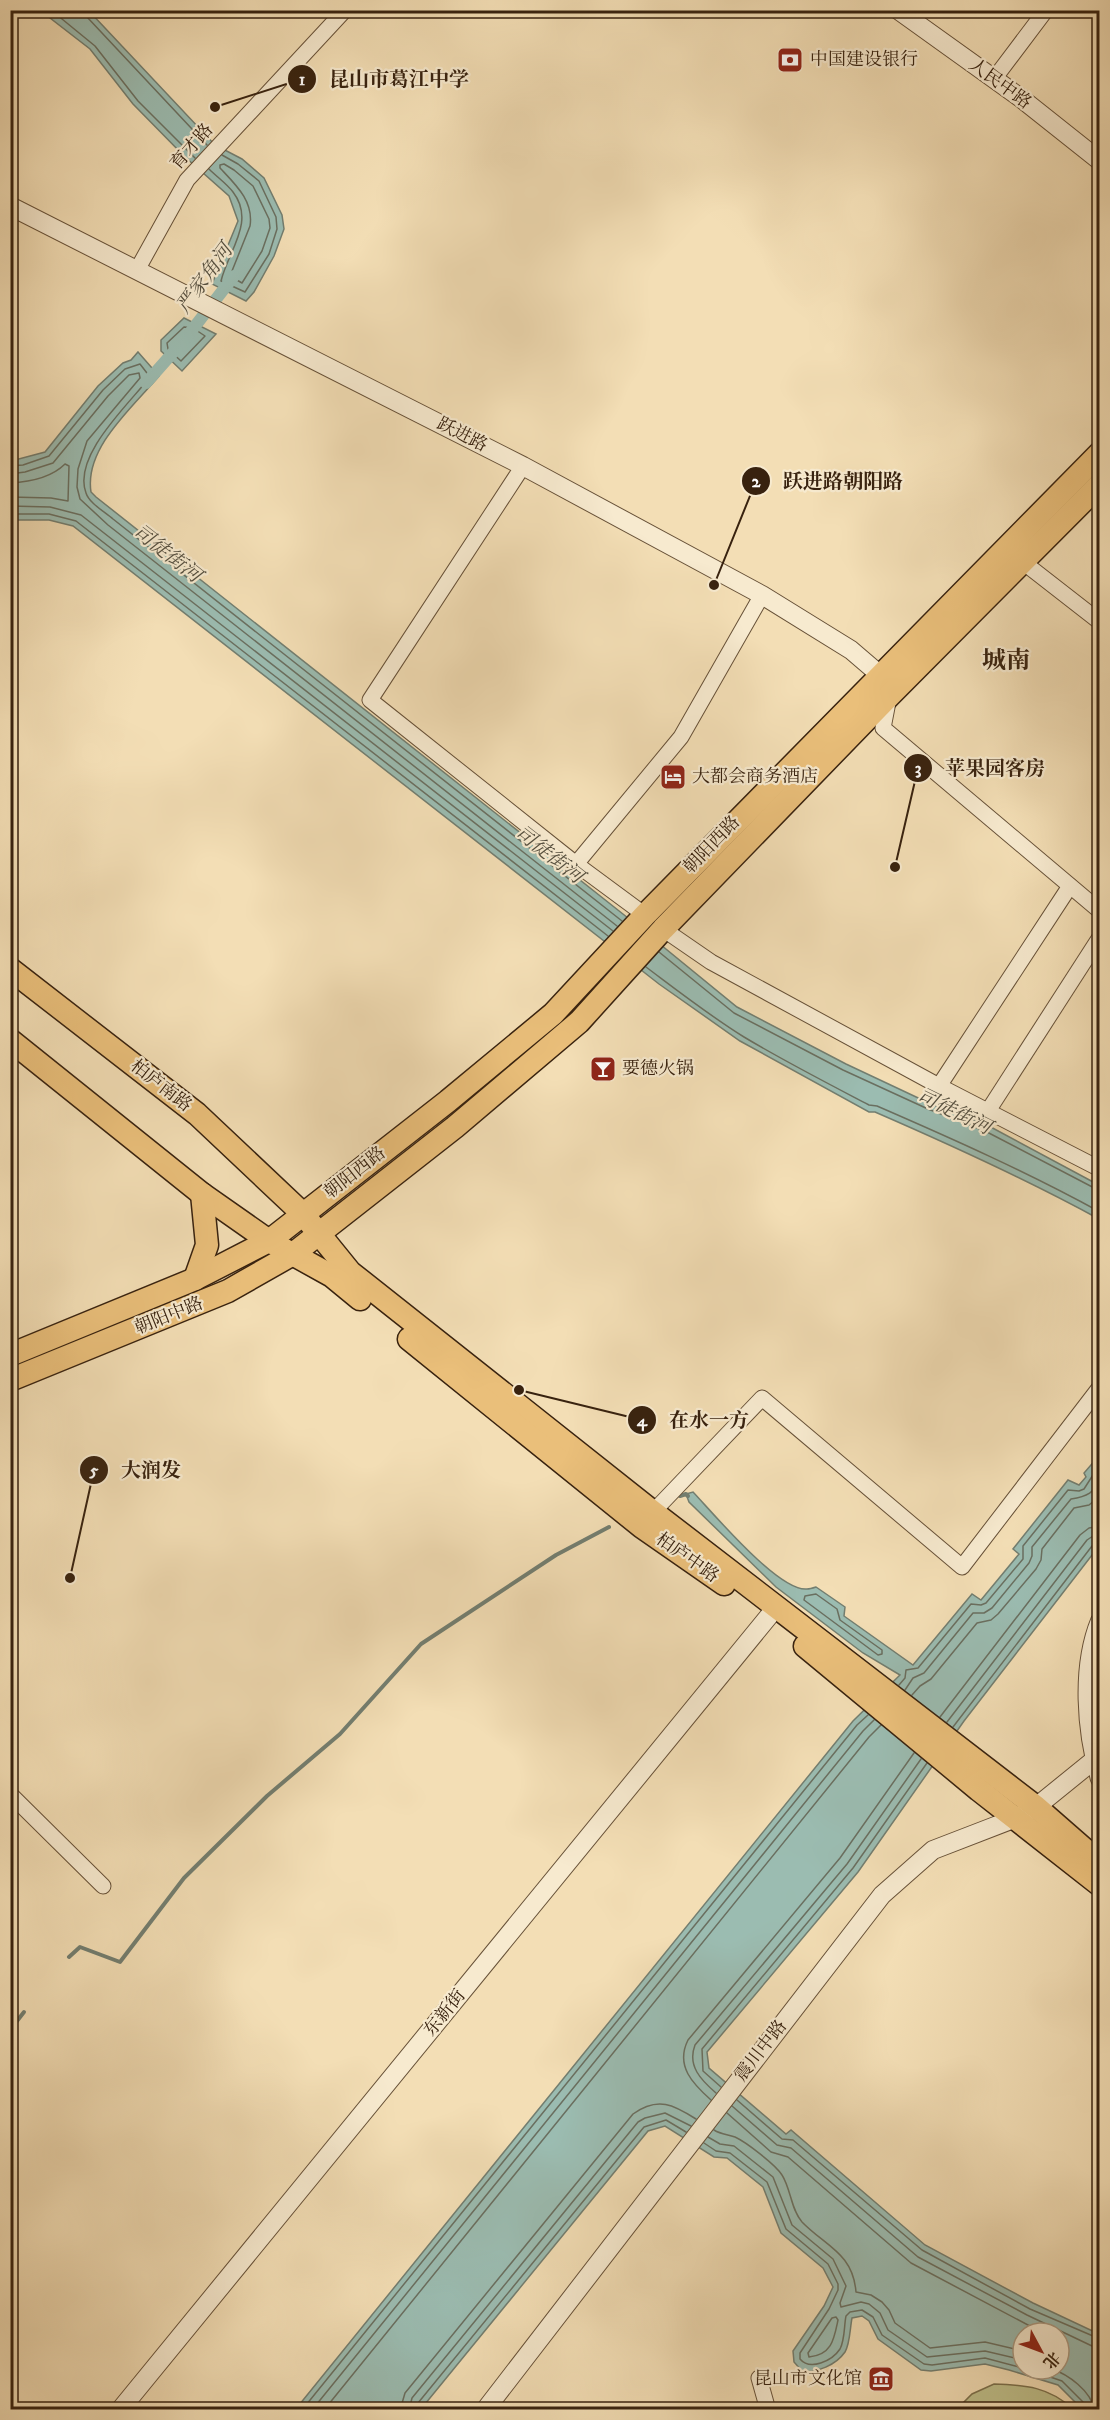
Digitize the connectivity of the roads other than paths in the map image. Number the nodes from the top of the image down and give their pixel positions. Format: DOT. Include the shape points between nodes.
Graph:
graph roads {
  1 [pos="345,10"];
  2 [pos="898,10"];
  3 [pos="1046,10"];
  4 [pos="994,79"];
  5 [pos="1100,161"];
  6 [pos="10,206"];
  7 [pos="137,270"];
  8 [pos="1100,453"];
  9 [pos="523,466"];
  10 [pos="1100,484"];
  11 [pos="1023,562"];
  12 [pos="762,595"];
  13 [pos="1100,622"];
  14 [pos="879,675"];
  15 [pos="889,696"];
  16 [pos="576,864"];
  17 [pos="1070,886"];
  18 [pos="1100,911"];
  19 [pos="641,919"];
  20 [pos="659,934"];
  21 [pos="1100,937"];
  22 [pos="10,969"];
  23 [pos="10,1040"];
  24 [pos="939,1086"];
  25 [pos="988,1111"];
  26 [pos="1100,1169"];
  27 [pos="202,1194"];
  28 [pos="303,1214"];
  29 [pos="318,1234"];
  30 [pos="269,1241"];
  31 [pos="293,1254"];
  32 [pos="195,1279"];
  33 [pos="10,1355"];
  34 [pos="10,1380"];
  35 [pos="1100,1387"];
  36 [pos="653,1512"];
  37 [pos="770,1616"];
  38 [pos="1100,1621"];
  39 [pos="851,1674"];
  40 [pos="1094,1760"];
  41 [pos="1100,1779"];
  42 [pos="10,1794"];
  43 [pos="1026,1813"];
  44 [pos="1100,1863"];
  45 [pos="1100,1885"];
  46 [pos="103,1886"];
  47 [pos="759,2378"];
  48 [pos="120,2409"];
  49 [pos="485,2409"];
  50 [pos="768,2409"];
  1 -- 7 [label="street, 育才路" via="187,180"];
  2 -- 4 [label="street, 人民中路"];
  3 -- 4 [label="street"];
  4 -- 5 [label="street, 人民中路"];
  6 -- 7 [label="street, 跃进路"];
  7 -- 9 [label="street, 跃进路"];
  8 -- 14 [label="main road, 朝阳西路"];
  9 -- 12 [label="street, 跃进路"];
  9 -- 16 [label="street" via="370,700"];
  10 -- 11 [label="main road, 朝阳西路"];
  11 -- 13 [label="street"];
  11 -- 15 [label="main road, 朝阳西路"];
  12 -- 14 [label="street, 跃进路" via="851,650"];
  12 -- 16 [label="street" via="681,737"];
  14 -- 15 [label="street, 跃进路"];
  14 -- 19 [label="main road, 朝阳西路"];
  15 -- 17 [label="street" via="883,728"];
  15 -- 20 [label="main road, 朝阳西路"];
  16 -- 19 [label="street"];
  17 -- 18 [label="street"];
  17 -- 24 [label="street"];
  19 -- 28 [label="main road, 朝阳西路" via="553,1014"];
  20 -- 24 [label="street"];
  20 -- 29 [label="main road, 朝阳西路" via="579,1022"];
  21 -- 25 [label="street"];
  22 -- 28 [label="main road, 柏庐南路" via="197,1114"];
  23 -- 27 [label="main road"];
  24 -- 25 [label="street"];
  25 -- 26 [label="street"];
  27 -- 30 [label="main road"];
  27 -- 32 [label="main road" via="207,1245"];
  28 -- 29 [label="main road, 柏庐中路"];
  28 -- 30 [label="main road, 朝阳中路"];
  29 -- 31 [label="main road, 朝阳中路"];
  29 -- 36 [label="main road, 柏庐中路" via="350,1272"];
  30 -- 31 [label="main road, 柏庐中路"];
  30 -- 32 [label="main road, 朝阳中路"];
  31 -- 34 [label="main road, 朝阳中路" via="228,1292"];
  31 -- 37 [label="main road, 柏庐中路" via="332,1276 642,1527"];
  32 -- 33 [label="main road, 朝阳中路"];
  35 -- 36 [label="street" via="962,1566 762,1398"];
  36 -- 39 [label="main road, 柏庐中路"];
  37 -- 39 [label="main road, 柏庐中路"];
  37 -- 48 [label="street, 东新街"];
  38 -- 40 [label="street" via="1086,1694"];
  39 -- 43 [label="main road, 柏庐中路"];
  40 -- 41 [label="street"];
  40 -- 43 [label="street, 震川中路"];
  42 -- 46 [label="street"];
  43 -- 44 [label="main road, 柏庐中路"];
  43 -- 45 [label="main road, 柏庐中路"];
  43 -- 49 [label="street, 震川中路" via="933,1850 882,1895"];
  47 -- 50 [label="street"];
}
